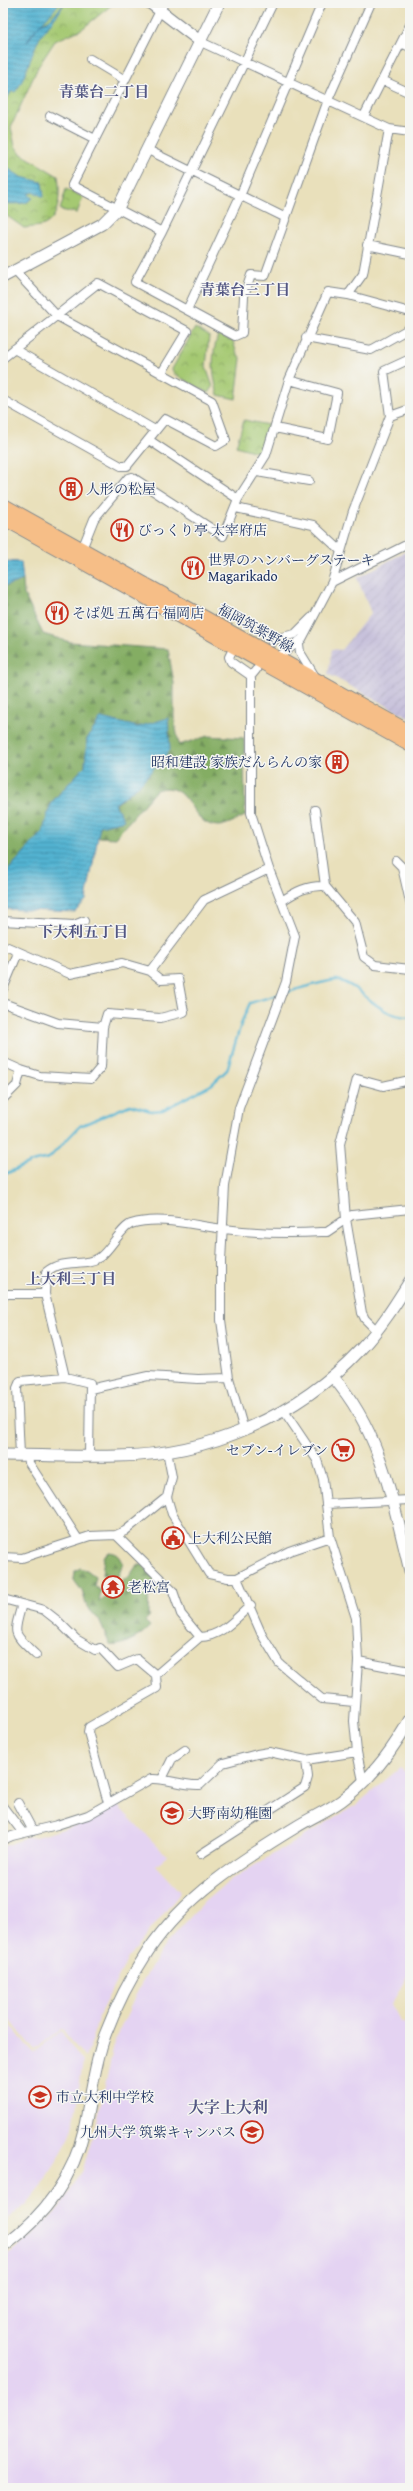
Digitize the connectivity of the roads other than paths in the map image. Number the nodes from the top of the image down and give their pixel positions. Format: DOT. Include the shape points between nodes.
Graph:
graph roads {
  1 [pos="150,3"];
  2 [pos="219,3"];
  3 [pos="274,3"];
  4 [pos="322,3"];
  5 [pos="371,3"];
  6 [pos="162,7"];
  7 [pos="410,25"];
  8 [pos="201,42"];
  9 [pos="401,43"];
  10 [pos="410,47"];
  11 [pos="90,59"];
  12 [pos="245,62"];
  13 [pos="125,80"];
  14 [pos="382,80"];
  15 [pos="287,81"];
  16 [pos="410,93"];
  17 [pos="328,100"];
  18 [pos="50,116"];
  19 [pos="364,116"];
  20 [pos="389,129"];
  21 [pos="410,132"];
  22 [pos="95,139"];
  23 [pos="148,150"];
  24 [pos="192,172"];
  25 [pos="240,196"];
  26 [pos="118,208"];
  27 [pos="286,218"];
  28 [pos="162,232"];
  29 [pos="367,245"];
  30 [pos="410,254"];
  31 [pos="15,271"];
  32 [pos="3,277"];
  33 [pos="348,295"];
  34 [pos="187,310"];
  35 [pos="410,312"];
  36 [pos="57,316"];
  37 [pos="410,328"];
  38 [pos="306,338"];
  39 [pos="14,349"];
  40 [pos="3,358"];
  41 [pos="410,359"];
  42 [pos="161,374"];
  43 [pos="289,380"];
  44 [pos="3,400"];
  45 [pos="410,409"];
  46 [pos="390,416"];
  47 [pos="275,428"];
  48 [pos="155,430"];
  49 [pos="149,440"];
  50 [pos="257,472"];
  51 [pos="309,481"];
  52 [pos="237,504"];
  53 [pos="3,505"];
  54 [pos="3,518"];
  55 [pos="410,543"];
  56 [pos="82,549"];
  57 [pos="341,551"];
  58 [pos="332,582"];
  59 [pos="319,610"];
  60 [pos="272,642"];
  61 [pos="299,644"];
  62 [pos="234,647"];
  63 [pos="277,658"];
  64 [pos="317,680"];
  65 [pos="410,732"];
  66 [pos="410,744"];
  67 [pos="315,810"];
  68 [pos="396,860"];
  69 [pos="269,869"];
  70 [pos="324,886"];
  71 [pos="282,902"];
  72 [pos="410,902"];
  73 [pos="3,921"];
  74 [pos="84,921"];
  75 [pos="3,945"];
  76 [pos="18,953"];
  77 [pos="410,969"];
  78 [pos="150,971"];
  79 [pos="4,984"];
  80 [pos="3,1003"];
  81 [pos="103,1027"];
  82 [pos="3,1062"];
  83 [pos="21,1070"];
  84 [pos="410,1080"];
  85 [pos="3,1099"];
  86 [pos="410,1209"];
  87 [pos="346,1219"];
  88 [pos="223,1229"];
  89 [pos="410,1282"];
  90 [pos="3,1294"];
  91 [pos="45,1294"];
  92 [pos="376,1330"];
  93 [pos="333,1376"];
  94 [pos="66,1377"];
  95 [pos="229,1378"];
  96 [pos="90,1389"];
  97 [pos="284,1411"];
  98 [pos="244,1430"];
  99 [pos="167,1451"];
  100 [pos="3,1455"];
  101 [pos="24,1455"];
  102 [pos="89,1456"];
  103 [pos="167,1497"];
  104 [pos="393,1500"];
  105 [pos="410,1500"];
  106 [pos="326,1504"];
  107 [pos="116,1535"];
  108 [pos="330,1537"];
  109 [pos="78,1539"];
  110 [pos="3,1557"];
  111 [pos="410,1571"];
  112 [pos="237,1578"];
  113 [pos="3,1599"];
  114 [pos="22,1604"];
  115 [pos="251,1605"];
  116 [pos="200,1637"];
  117 [pos="36,1655"];
  118 [pos="358,1661"];
  119 [pos="410,1671"];
  120 [pos="156,1675"];
  121 [pos="354,1702"];
  122 [pos="410,1719"];
  123 [pos="186,1750"];
  124 [pos="357,1752"];
  125 [pos="306,1760"];
  126 [pos="162,1779"];
  127 [pos="363,1781"];
  128 [pos="18,1803"];
  129 [pos="108,1803"];
  130 [pos="3,1808"];
  131 [pos="33,1831"];
  132 [pos="23,1833"];
  133 [pos="3,1840"];
  134 [pos="201,1854"];
  135 [pos="3,2247"];
  1 -- 6 [label="street"];
  2 -- 8 [label="street"];
  3 -- 12 [label="street"];
  4 -- 15 [label="street"];
  5 -- 17 [label="street"];
  6 -- 8 [label="street"];
  6 -- 13 [label="street"];
  7 -- 9 [label="street"];
  8 -- 12 [label="street"];
  8 -- 23 [label="street"];
  9 -- 10 [label="street"];
  9 -- 14 [label="street"];
  11 -- 13 [label="street"];
  12 -- 15 [label="street"];
  12 -- 24 [label="street"];
  13 -- 22 [label="street"];
  14 -- 16 [label="street"];
  14 -- 19 [label="street"];
  15 -- 17 [label="street"];
  15 -- 25 [label="street"];
  17 -- 19 [label="street"];
  17 -- 27 [label="street"];
  18 -- 22 [label="street"];
  19 -- 20 [label="street"];
  20 -- 21 [label="street"];
  20 -- 29 [label="street"];
  22 -- 26 [label="street" via="72,185"];
  23 -- 24 [label="street"];
  23 -- 26 [label="street"];
  24 -- 25 [label="street"];
  24 -- 28 [label="street"];
  25 -- 27 [label="street"];
  25 -- 34 [label="street"];
  26 -- 28 [label="street"];
  26 -- 31 [label="street" via="102,224"];
  27 -- 34 [label="street" via="265,276 250,275 244,296 242,333 235,336"];
  28 -- 34 [label="street" via="135,282"];
  29 -- 30 [label="street"];
  29 -- 33 [label="street" via="363,274"];
  31 -- 32 [label="street"];
  31 -- 36 [label="street"];
  33 -- 35 [label="street"];
  33 -- 38 [label="street" via="328,292"];
  36 -- 39 [label="street"];
  36 -- 42 [label="street"];
  36 -- 42 [label="street" via="98,283 187,331"];
  37 -- 38 [label="street" via="371,350"];
  38 -- 43 [label="street"];
  39 -- 40 [label="street"];
  39 -- 48 [label="street"];
  41 -- 46 [label="street" via="384,371"];
  42 -- 48 [label="street" via="212,401 226,440 216,446 165,420"];
  43 -- 47 [label="street"];
  43 -- 47 [label="street" via="337,394 328,439"];
  44 -- 49 [label="street" via="121,466 127,466"];
  45 -- 46 [label="street"];
  46 -- 57 [label="street" via="353,511"];
  47 -- 50 [label="street"];
  48 -- 49 [label="street"];
  49 -- 52 [label="street"];
  50 -- 51 [label="street"];
  50 -- 52 [label="street"];
  52 -- 56 [label="street" via="223,536 132,477 128,478 94,519"];
  52 -- 57 [label="street" via="313,525"];
  53 -- 56 [label="main road, 福岡筑紫野線"];
  54 -- 62 [label="main road, 福岡筑紫野線"];
  55 -- 58 [label="street"];
  56 -- 63 [label="main road, 福岡筑紫野線"];
  57 -- 58 [label="street"];
  58 -- 59 [label="street"];
  59 -- 60 [label="street" via="295,634"];
  59 -- 61 [label="street"];
  61 -- 63 [label="street"];
  61 -- 64 [label="street" via="300,652"];
  62 -- 66 [label="main road, 福岡筑紫野線"];
  62 -- 69 [label="street" via="229,657 231,662 253,673 252,814"];
  63 -- 64 [label="main road, 福岡筑紫野線"];
  64 -- 65 [label="main road, 福岡筑紫野線"];
  67 -- 70 [label="street"];
  68 -- 72 [label="street" via="402,867"];
  69 -- 71 [label="street"];
  69 -- 78 [label="street" via="204,900"];
  70 -- 71 [label="street" via="314,885 294,893"];
  70 -- 77 [label="street" via="355,922 364,957 375,965"];
  71 -- 88 [label="street" via="296,936 286,982 239,1108 225,1186"];
  73 -- 74 [label="street" via="74,925"];
  75 -- 76 [label="street"];
  76 -- 78 [label="street" via="70,974 122,962"];
  76 -- 79 [label="street"];
  78 -- 81 [label="street" via="161,980 178,980 184,1012 160,1018 107,1014"];
  80 -- 81 [label="street" via="58,1023"];
  81 -- 83 [label="street" via="101,1066 92,1079 40,1076"];
  82 -- 83 [label="street"];
  83 -- 85 [label="street" via="17,1085"];
  84 -- 87 [label="street" via="383,1086 357,1079 340,1144"];
  86 -- 87 [label="street" via="352,1215"];
  87 -- 88 [label="street" via="327,1232 291,1234"];
  87 -- 92 [label="street" via="362,1313"];
  88 -- 91 [label="street" via="159,1221 130,1225 100,1257 55,1264 50,1268 46,1272"];
  88 -- 95 [label="street" via="220,1320"];
  89 -- 92 [label="street"];
  90 -- 91 [label="street"];
  91 -- 94 [label="street"];
  92 -- 93 [label="street"];
  93 -- 97 [label="street"];
  93 -- 104 [label="street" via="347,1392 370,1431"];
  94 -- 96 [label="street" via="90,1384"];
  94 -- 101 [label="street" via="20,1381 17,1388"];
  95 -- 96 [label="street" via="198,1380 148,1376"];
  95 -- 98 [label="street"];
  96 -- 102 [label="street"];
  97 -- 98 [label="street"];
  97 -- 106 [label="street" via="317,1460 323,1479"];
  98 -- 99 [label="street"];
  99 -- 102 [label="street"];
  99 -- 103 [label="street" via="172,1477"];
  100 -- 101 [label="street"];
  101 -- 102 [label="street"];
  101 -- 109 [label="street"];
  103 -- 107 [label="street" via="125,1532"];
  103 -- 112 [label="street" via="172,1514 209,1574"];
  104 -- 105 [label="street"];
  104 -- 106 [label="street"];
  104 -- 111 [label="street"];
  106 -- 108 [label="street"];
  107 -- 109 [label="street" via="104,1534"];
  107 -- 116 [label="street" via="173,1591 181,1614"];
  108 -- 112 [label="street" via="289,1551"];
  108 -- 118 [label="street" via="356,1618"];
  109 -- 110 [label="street" via="22,1558"];
  112 -- 115 [label="street"];
  113 -- 114 [label="street"];
  114 -- 117 [label="street" via="15,1630 17,1637"];
  114 -- 120 [label="street" via="35,1606 52,1616 76,1639 95,1650 100,1648 118,1667 137,1659"];
  115 -- 116 [label="street" via="225,1628 210,1637"];
  115 -- 121 [label="street" via="262,1634 279,1663 322,1700"];
  116 -- 120 [label="street"];
  118 -- 119 [label="street"];
  118 -- 121 [label="street"];
  120 -- 129 [label="street" via="157,1688 89,1727 88,1732"];
  121 -- 124 [label="street"];
  122 -- 127 [label="street" via="396,1745"];
  123 -- 126 [label="street" via="172,1759"];
  124 -- 125 [label="street"];
  124 -- 127 [label="street"];
  125 -- 126 [label="street" via="269,1752 223,1763 200,1785 180,1785"];
  125 -- 134 [label="street" via="306,1787"];
  126 -- 129 [label="street" via="145,1782"];
  127 -- 135 [label="street" via="341,1801 224,1873 180,1913 148,1951 120,2000 105,2035 84,2132 74,2162 58,2192 40,2215"];
  128 -- 131 [label="street"];
  129 -- 131 [label="street" via="88,1815"];
  130 -- 132 [label="street"];
  131 -- 132 [label="street"];
  132 -- 133 [label="street"];
}
